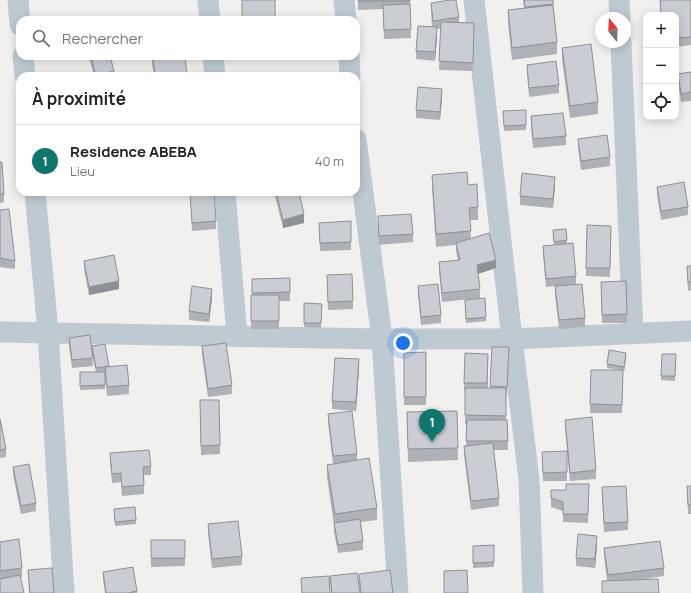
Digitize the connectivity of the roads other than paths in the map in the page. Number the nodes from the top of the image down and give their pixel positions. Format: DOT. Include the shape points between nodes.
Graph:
graph roads {
  1 [pos="18,0"];
  2 [pos="208,0"];
  3 [pos="344,0"];
  4 [pos="474,0"];
  5 [pos="619,0"];
  6 [pos="620,12"];
  7 [pos="19,16"];
  8 [pos="210,16"];
  9 [pos="346,16"];
  10 [pos="621,48"];
  11 [pos="23,60"];
  12 [pos="213,60"];
  13 [pos="349,60"];
  14 [pos="25,72"];
  15 [pos="215,72"];
  16 [pos="350,72"];
  17 [pos="360,170"];
  18 [pos="35,196"];
  19 [pos="225,196"];
  20 [pos="691,331"];
  21 [pos="0,332"];
  22 [pos="48,332"];
  23 [pos="633,333"];
  24 [pos="237,336"];
  25 [pos="382,339"];
  26 [pos="512,339"];
  27 [pos="64,593"];
  28 [pos="398,593"];
  29 [pos="533,593"];
  1 -- 7 [label="street"];
  2 -- 8 [label="street"];
  3 -- 9 [label="street"];
  4 -- 26 [label="street"];
  5 -- 6 [label="street"];
  10 -- 23 [label="street"];
  11 -- 14 [label="street"];
  12 -- 15 [label="street"];
  13 -- 16 [label="street"];
  17 -- 25 [label="street"];
  18 -- 22 [label="street"];
  19 -- 24 [label="street"];
  20 -- 23 [label="street"];
  21 -- 22 [label="street"];
  22 -- 24 [label="street"];
  22 -- 27 [label="street"];
  23 -- 26 [label="street"];
  24 -- 25 [label="street"];
  25 -- 26 [label="street"];
  25 -- 28 [label="street"];
  26 -- 29 [label="street" via="529,479"];
}
